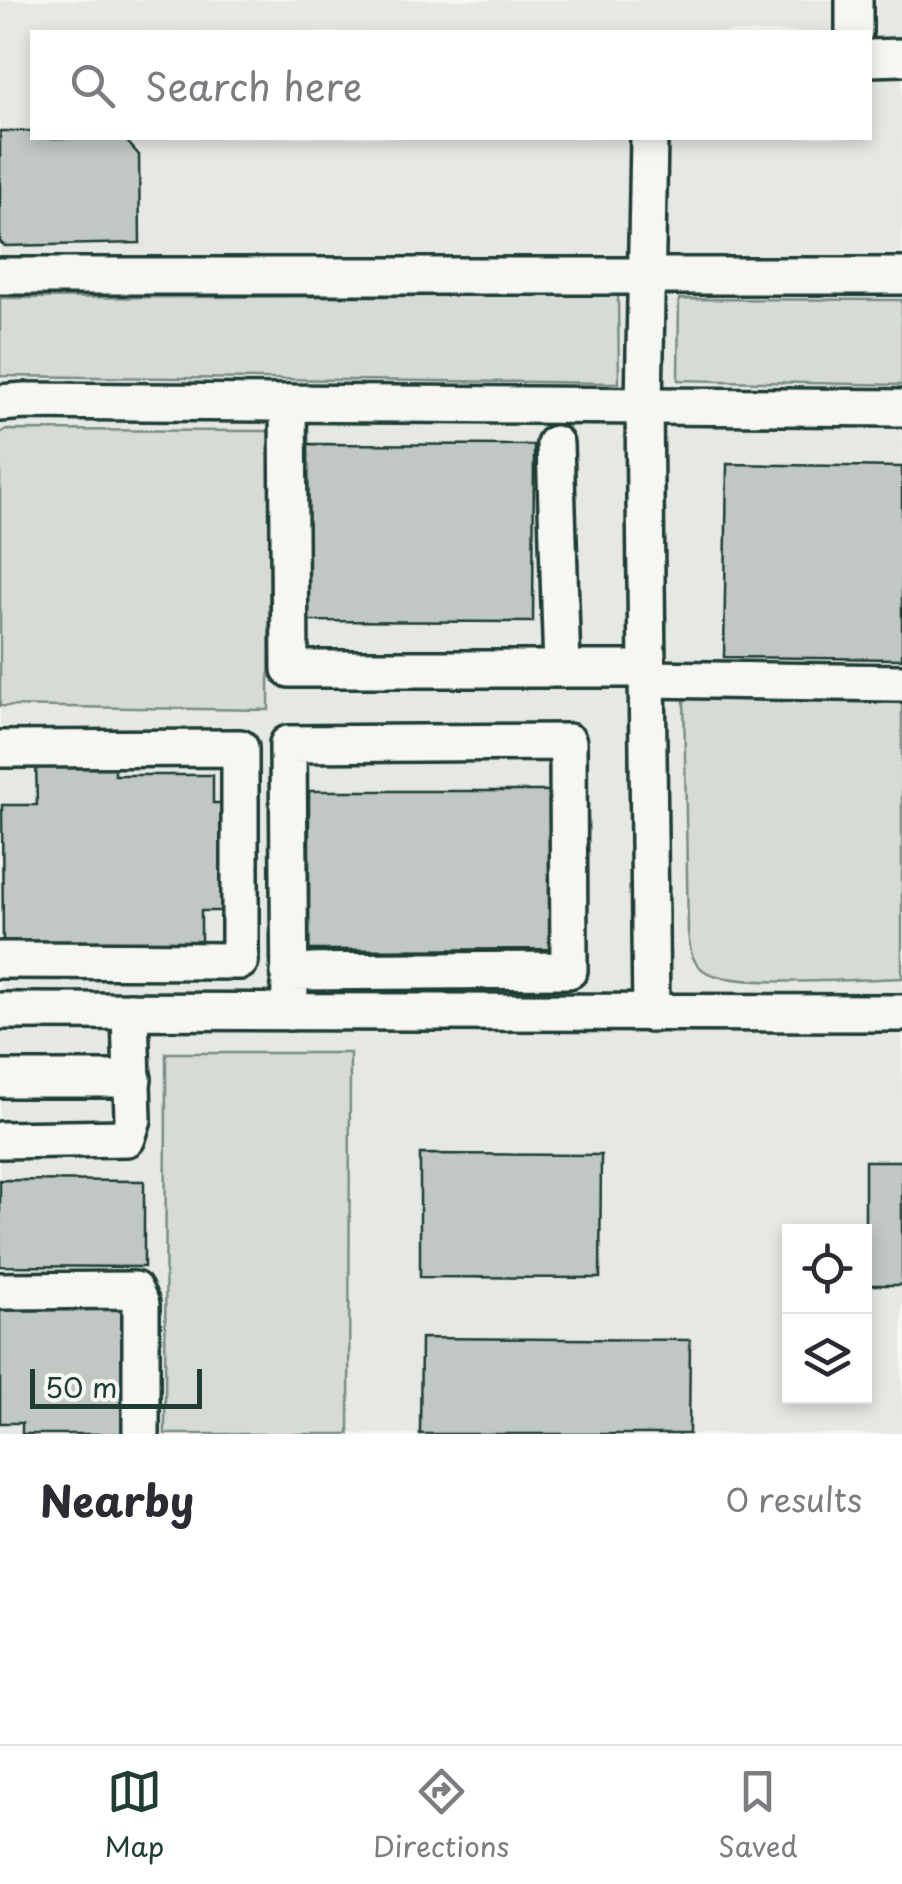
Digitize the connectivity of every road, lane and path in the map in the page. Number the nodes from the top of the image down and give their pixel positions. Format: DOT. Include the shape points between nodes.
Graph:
graph roads {
  1 [pos="854,0"];
  2 [pos="854,30"];
  3 [pos="902,57"];
  4 [pos="872,58"];
  5 [pos="649,140"];
  6 [pos="645,275"];
  7 [pos="0,276"];
  8 [pos="902,276"];
  9 [pos="0,403"];
  10 [pos="288,403"];
  11 [pos="644,406"];
  12 [pos="902,408"];
  13 [pos="554,444"];
  14 [pos="562,669"];
  15 [pos="647,674"];
  16 [pos="902,683"];
  17 [pos="0,749"];
  18 [pos="0,960"];
  19 [pos="290,972"];
  20 [pos="0,1011"];
  21 [pos="130,1012"];
  22 [pos="290,1012"];
  23 [pos="651,1014"];
  24 [pos="902,1014"];
  25 [pos="0,1079"];
  26 [pos="133,1079"];
  27 [pos="0,1140"];
  28 [pos="0,1290"];
  29 [pos="142,1434"];
  1 -- 2 [label="street"];
  3 -- 4 [label="street"];
  5 -- 6 [label="street"];
  6 -- 7 [label="street"];
  6 -- 8 [label="street"];
  6 -- 11 [label="street"];
  9 -- 10 [label="street"];
  10 -- 11 [label="street"];
  10 -- 14 [label="street" via="290,669"];
  11 -- 12 [label="street"];
  11 -- 15 [label="street"];
  13 -- 14 [label="street"];
  14 -- 15 [label="street"];
  15 -- 16 [label="street"];
  15 -- 23 [label="street"];
  17 -- 18 [label="street" via="240,748 240,962"];
  19 -- 19 [label="street" via="288,744 568,742 570,970"];
  19 -- 22 [label="street"];
  20 -- 21 [label="street"];
  21 -- 22 [label="street"];
  21 -- 26 [label="street"];
  22 -- 23 [label="street"];
  23 -- 24 [label="street"];
  25 -- 26 [label="street"];
  26 -- 27 [label="street" via="128,1138"];
  28 -- 29 [label="street" via="134,1290 141,1304"];
}
